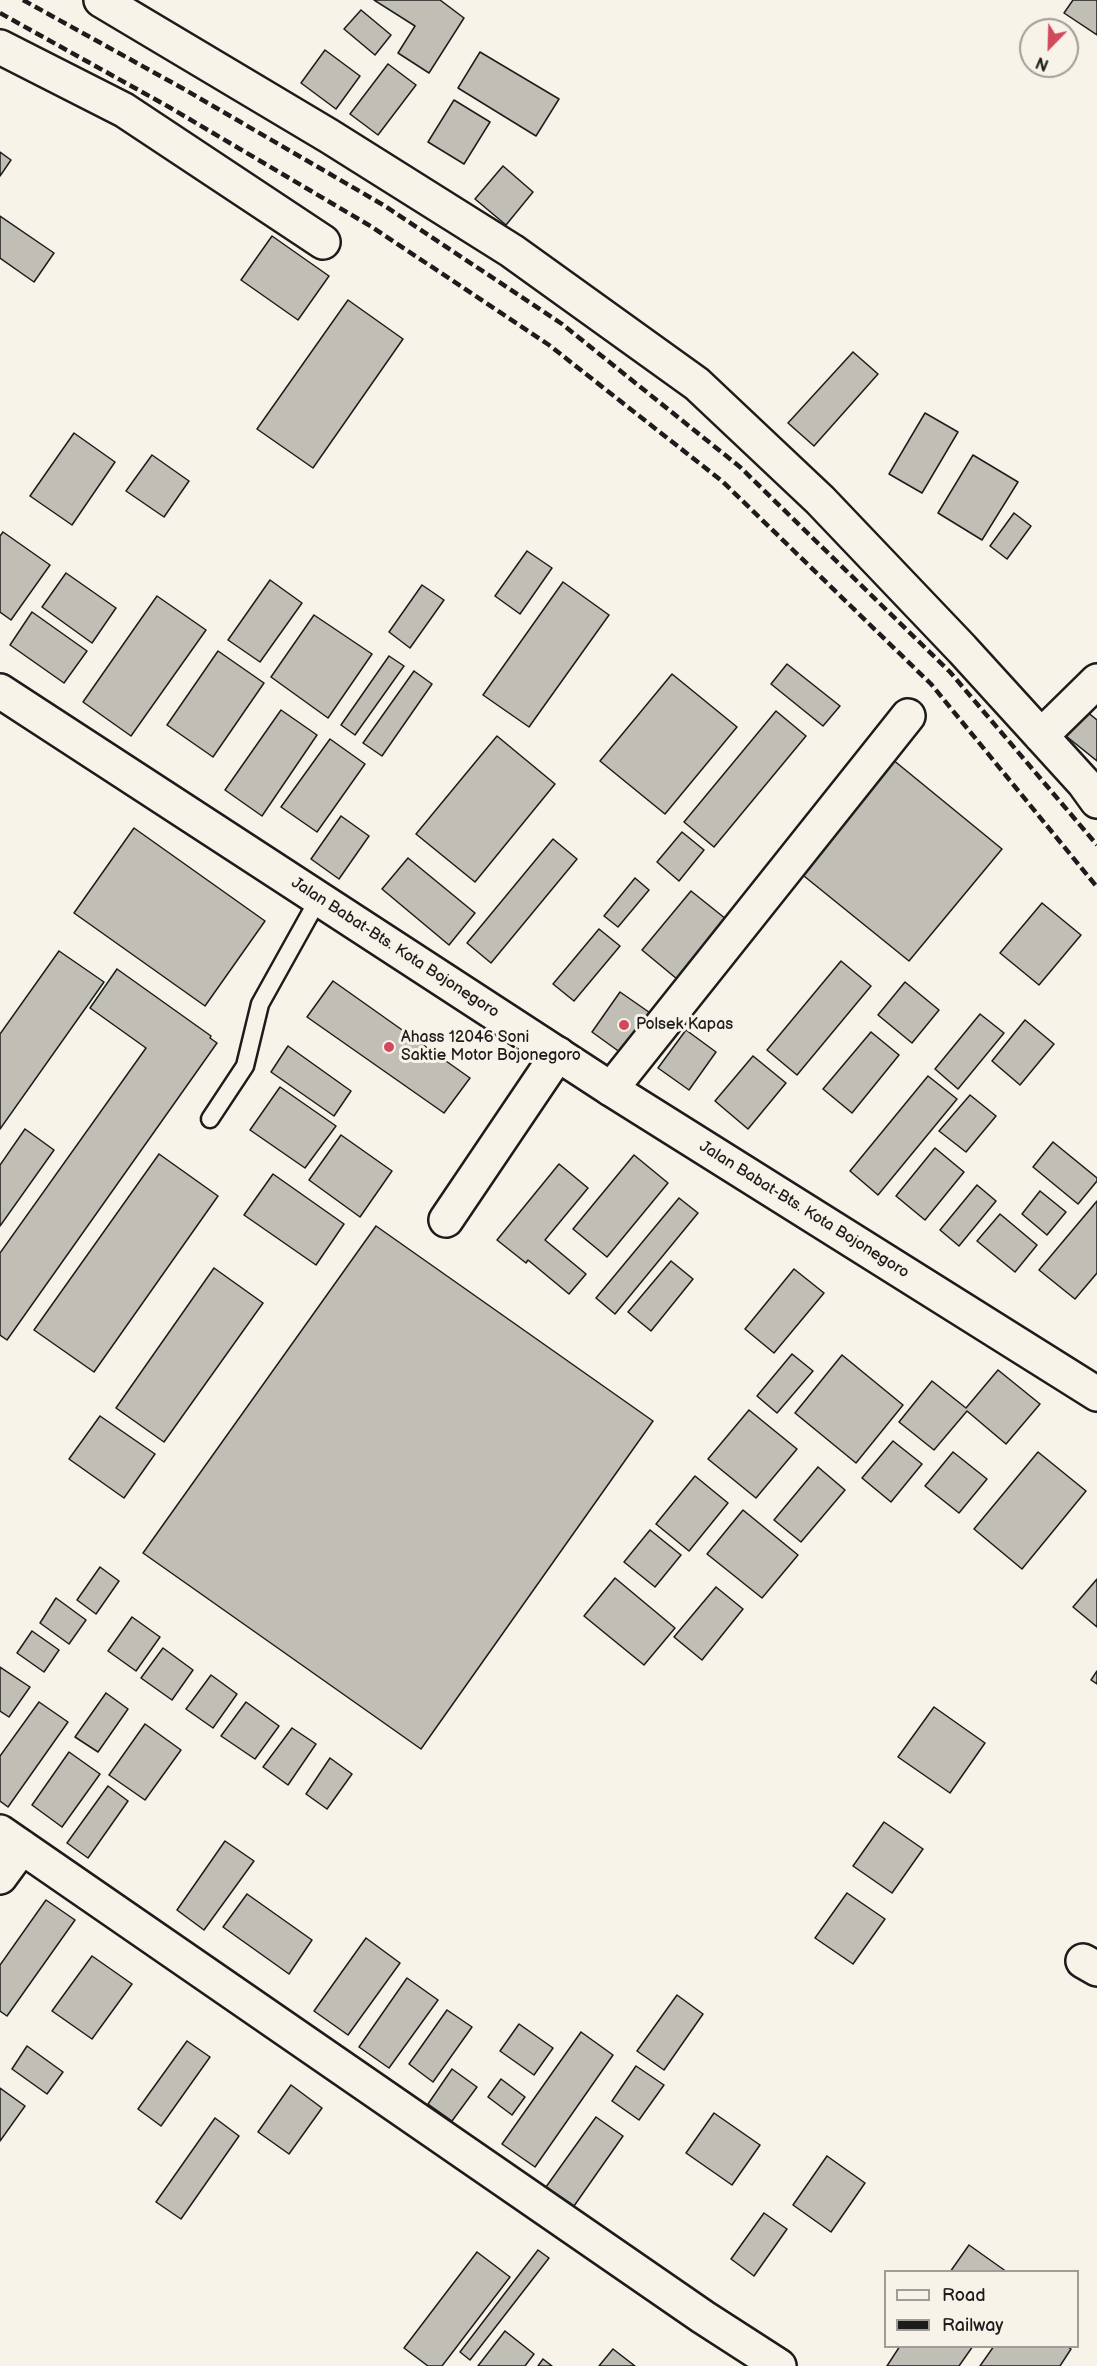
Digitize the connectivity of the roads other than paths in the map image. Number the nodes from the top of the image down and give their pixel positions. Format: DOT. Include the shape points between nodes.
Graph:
graph roads {
  1 [pos="101,0"];
  2 [pos="0,47"];
  3 [pos="323,242"];
  4 [pos="1097,681"];
  5 [pos="0,691"];
  6 [pos="908,716"];
  7 [pos="1041,736"];
  8 [pos="1097,801"];
  9 [pos="319,898"];
  10 [pos="558,1054"];
  11 [pos="611,1089"];
  12 [pos="210,1119"];
  13 [pos="446,1220"];
  14 [pos="1097,1394"];
  15 [pos="11,1839"];
  16 [pos="0,1877"];
  17 [pos="778,2366"];
  1 -- 7 [label="main road" via="512,251 697,384 820,500"];
  2 -- 3 [label="main road" via="124,110"];
  4 -- 7 [label="main road"];
  5 -- 9 [label="main road, Jalan Babat-Bts. Kota Bojonegoro"];
  6 -- 11 [label="main road"];
  7 -- 8 [label="main road"];
  9 -- 10 [label="main road, Jalan Babat-Bts. Kota Bojonegoro"];
  9 -- 12 [label="lane" via="260,1005 245,1066"];
  10 -- 11 [label="main road, Jalan Babat-Bts. Kota Bojonegoro"];
  10 -- 13 [label="main road"];
  11 -- 14 [label="main road, Jalan Babat-Bts. Kota Bojonegoro"];
  15 -- 16 [label="main road"];
  15 -- 17 [label="main road"];
}
